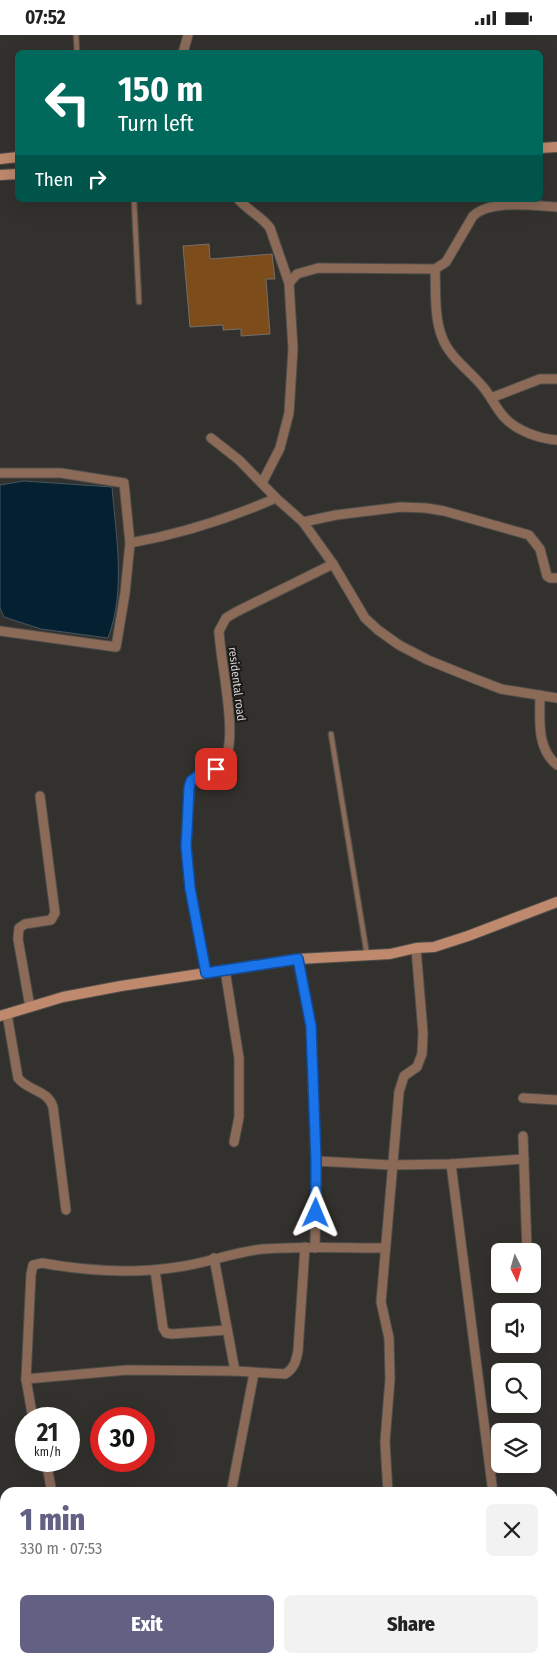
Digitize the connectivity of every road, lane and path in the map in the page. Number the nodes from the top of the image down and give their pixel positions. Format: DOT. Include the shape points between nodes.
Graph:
graph roads {
  1 [pos="76,35"];
  2 [pos="188,35"];
  3 [pos="77,50"];
  4 [pos="184,50"];
  5 [pos="557,147"];
  6 [pos="543,148"];
  7 [pos="15,157"];
  8 [pos="0,159"];
  9 [pos="15,174"];
  10 [pos="0,175"];
  11 [pos="134,202"];
  12 [pos="241,202"];
  13 [pos="557,207"];
  14 [pos="435,269"];
  15 [pos="289,283"];
  16 [pos="139,302"];
  17 [pos="557,379"];
  18 [pos="491,398"];
  19 [pos="211,438"];
  20 [pos="557,440"];
  21 [pos="0,473"];
  22 [pos="262,483"];
  23 [pos="276,498"];
  24 [pos="303,522"];
  25 [pos="130,543"];
  26 [pos="333,564"];
  27 [pos="557,577"];
  28 [pos="0,631"];
  29 [pos="540,695"];
  30 [pos="557,698"];
  31 [pos="331,734"];
  32 [pos="557,765"];
  33 [pos="40,796"];
  34 [pos="557,902"];
  35 [pos="416,947"];
  36 [pos="367,955"];
  37 [pos="298,959"];
  38 [pos="225,970"];
  39 [pos="206,973"];
  40 [pos="30,1007"];
  41 [pos="4,1015"];
  42 [pos="523,1098"];
  43 [pos="557,1100"];
  44 [pos="523,1136"];
  45 [pos="234,1142"];
  46 [pos="524,1159"];
  47 [pos="316,1161"];
  48 [pos="451,1164"];
  49 [pos="392,1165"];
  50 [pos="66,1210"];
  51 [pos="527,1243"];
  52 [pos="305,1247"];
  53 [pos="315,1247"];
  54 [pos="385,1248"];
  55 [pos="214,1258"];
  56 [pos="155,1269"];
  57 [pos="227,1330"];
  58 [pos="235,1371"];
  59 [pos="254,1373"];
  60 [pos="26,1379"];
  61 [pos="31,1407"];
  62 [pos="48,1472"];
  63 [pos="51,1487"];
  64 [pos="232,1487"];
  65 [pos="388,1487"];
  66 [pos="493,1487"];
  1 -- 3 [label="lane"];
  2 -- 4 [label="street"];
  5 -- 6 [label="street"];
  7 -- 8 [label="street"];
  9 -- 10 [label="street"];
  11 -- 16 [label="lane"];
  12 -- 15 [label="street" via="270,228"];
  13 -- 14 [label="street" via="497,206 478,211 446,262"];
  14 -- 15 [label="street" via="318,268 297,274"];
  14 -- 18 [label="street" via="442,336 449,351"];
  15 -- 22 [label="street" via="293,349 289,413 280,448"];
  17 -- 18 [label="street" via="540,379"];
  18 -- 20 [label="street" via="505,418 519,428 538,437"];
  19 -- 22 [label="street"];
  21 -- 25 [label="street" via="60,473 124,483"];
  22 -- 23 [label="street"];
  23 -- 24 [label="street"];
  23 -- 25 [label="street" via="199,528"];
  24 -- 26 [label="street"];
  24 -- 27 [label="street" via="401,507 444,511 529,535 540,549 547,576"];
  25 -- 28 [label="street" via="116,647"];
  26 -- 29 [label="street" via="365,618 399,645 501,689"];
  26 -- 39 [label="street, residental road" via="236,612 226,618 219,631 230,744 221,765 196,777 190,784 186,846 190,888"];
  29 -- 30 [label="street"];
  29 -- 32 [label="street" via="542,743"];
  31 -- 36 [label="lane"];
  33 -- 40 [label="street" via="55,913 51,920 19,928 18,939"];
  34 -- 35 [label="street" via="434,947"];
  35 -- 36 [label="street" via="390,954"];
  35 -- 49 [label="street" via="423,1044 418,1067 404,1076 399,1092"];
  36 -- 37 [label="street"];
  37 -- 38 [label="street"];
  37 -- 47 [label="street" via="311,1026"];
  38 -- 39 [label="street"];
  38 -- 45 [label="street" via="239,1058 239,1117"];
  39 -- 40 [label="street" via="62,997"];
  40 -- 41 [label="street"];
  41 -- 50 [label="street" via="18,1078 49,1098 53,1107"];
  42 -- 43 [label="street"];
  44 -- 46 [label="street"];
  46 -- 48 [label="street"];
  46 -- 51 [label="street"];
  47 -- 49 [label="street"];
  47 -- 53 [label="street"];
  48 -- 49 [label="street"];
  48 -- 66 [label="street"];
  49 -- 54 [label="street"];
  52 -- 53 [label="street"];
  52 -- 55 [label="street" via="262,1249"];
  52 -- 59 [label="street" via="296,1361 291,1371 285,1374"];
  53 -- 54 [label="street"];
  54 -- 65 [label="street" via="381,1302 389,1338 390,1379 385,1442"];
  55 -- 56 [label="street"];
  55 -- 57 [label="street"];
  56 -- 57 [label="street" via="166,1333"];
  56 -- 60 [label="street" via="123,1271 72,1269 42,1263 34,1265"];
  57 -- 58 [label="street"];
  58 -- 59 [label="street"];
  58 -- 60 [label="street" via="127,1370"];
  59 -- 64 [label="street"];
  60 -- 61 [label="street"];
  62 -- 63 [label="street"];
}
